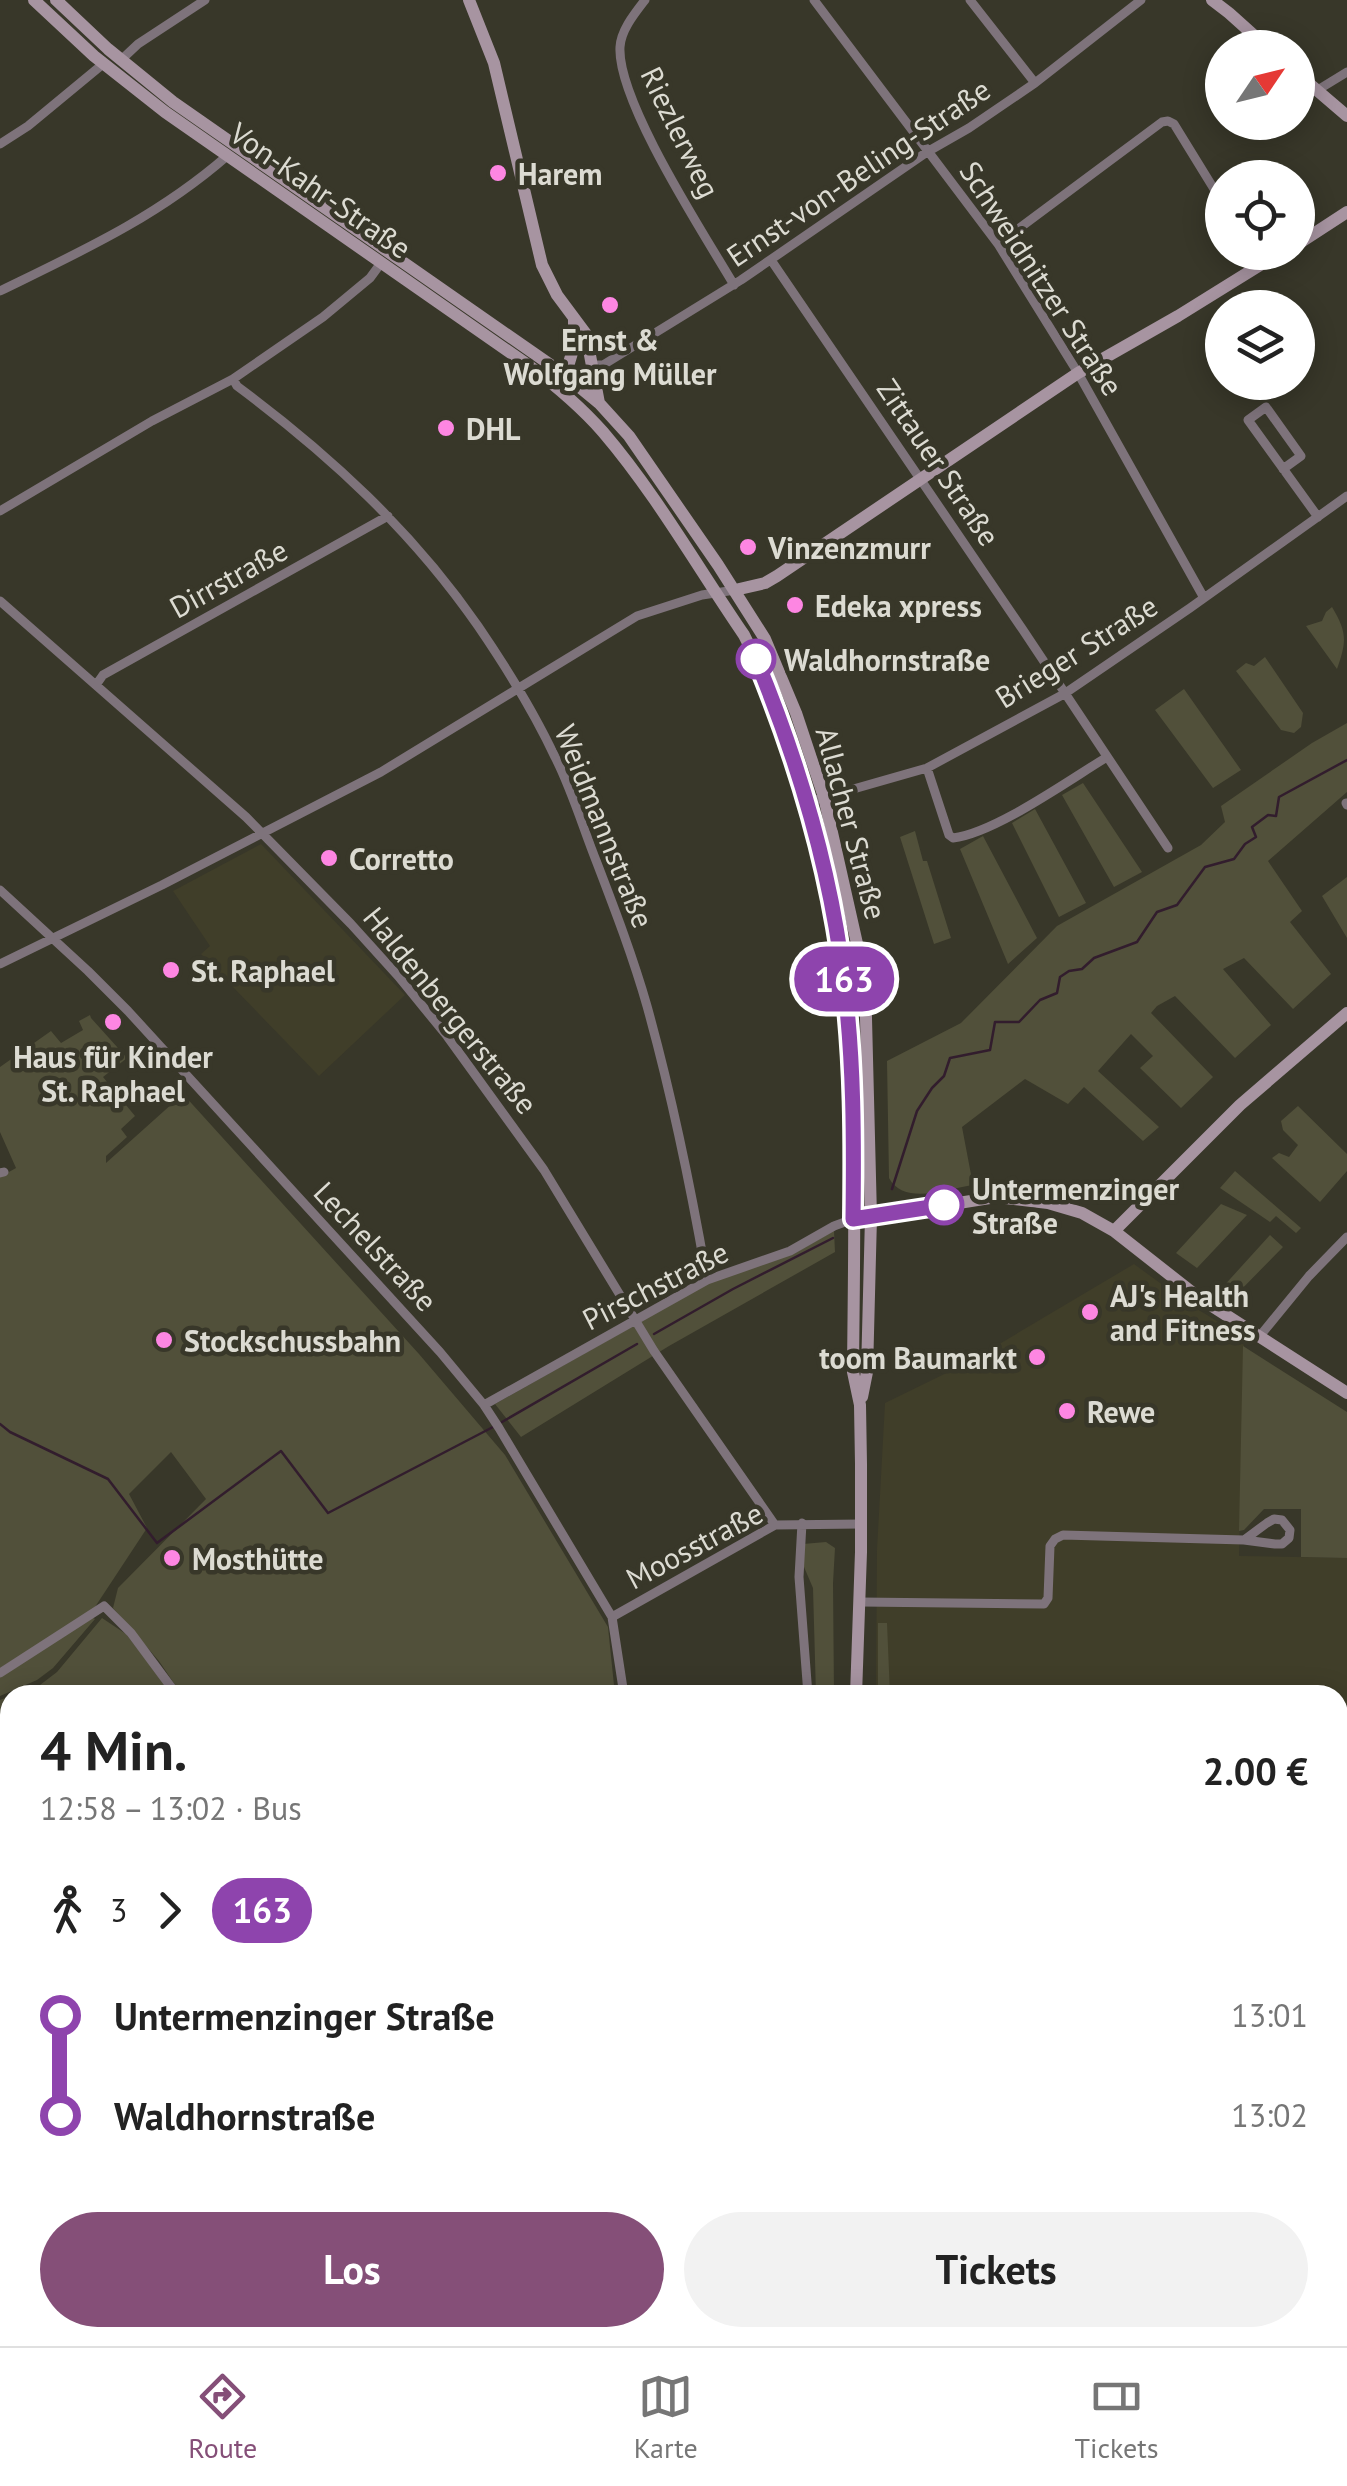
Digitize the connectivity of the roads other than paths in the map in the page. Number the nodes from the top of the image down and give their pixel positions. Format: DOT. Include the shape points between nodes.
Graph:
graph roads {
  1 [pos="34,0"];
  2 [pos="56,0"];
  3 [pos="205,0"];
  4 [pos="469,0"];
  5 [pos="646,0"];
  6 [pos="814,0"];
  7 [pos="970,0"];
  8 [pos="1140,0"];
  9 [pos="1212,0"];
  10 [pos="1247,30"];
  11 [pos="121,60"];
  12 [pos="103,64"];
  13 [pos="1347,72"];
  14 [pos="1036,83"];
  15 [pos="1316,90"];
  16 [pos="1347,116"];
  17 [pos="0,144"];
  18 [pos="927,152"];
  19 [pos="227,156"];
  20 [pos="1205,174"];
  21 [pos="1347,212"];
  22 [pos="1315,233"];
  23 [pos="998,244"];
  24 [pos="771,260"];
  25 [pos="382,263"];
  26 [pos="1240,270"];
  27 [pos="734,284"];
  28 [pos="0,291"];
  29 [pos="574,319"];
  30 [pos="592,365"];
  31 [pos="1078,373"];
  32 [pos="565,374"];
  33 [pos="233,379"];
  34 [pos="560,390"];
  35 [pos="599,403"];
  36 [pos="586,414"];
  37 [pos="1282,469"];
  38 [pos="920,479"];
  39 [pos="1347,496"];
  40 [pos="0,511"];
  41 [pos="388,516"];
  42 [pos="1318,517"];
  43 [pos="735,590"];
  44 [pos="714,592"];
  45 [pos="1204,598"];
  46 [pos="0,601"];
  47 [pos="96,685"];
  48 [pos="517,688"];
  49 [pos="1064,694"];
  50 [pos="1107,757"];
  51 [pos="927,768"];
  52 [pos="824,797"];
  53 [pos="808,802"];
  54 [pos="262,833"];
  55 [pos="1168,848"];
  56 [pos="0,890"];
  57 [pos="52,938"];
  58 [pos="0,964"];
  59 [pos="1347,1013"];
  60 [pos="871,1217"];
  61 [pos="853,1219"];
  62 [pos="1114,1231"];
  63 [pos="1347,1237"];
  64 [pos="707,1280"];
  65 [pos="636,1322"];
  66 [pos="1260,1337"];
  67 [pos="1347,1375"];
  68 [pos="1343,1390"];
  69 [pos="484,1405"];
  70 [pos="860,1405"];
  71 [pos="802,1524"];
  72 [pos="861,1524"];
  73 [pos="776,1525"];
  74 [pos="1244,1540"];
  75 [pos="860,1602"];
  76 [pos="612,1617"];
  77 [pos="0,1673"];
  78 [pos="170,1685"];
  79 [pos="622,1685"];
  80 [pos="807,1685"];
  81 [pos="856,1685"];
  1 -- 12 [label="main road, Von-Kahr-Straße"];
  2 -- 11 [label="main road, Von-Kahr-Straße"];
  3 -- 11 [label="street"];
  4 -- 29 [label="main road" via="494,63 542,265"];
  5 -- 27 [label="street, Riezlerweg" via="620,43 621,67 666,166"];
  6 -- 18 [label="street, Schweidnitzer Straße"];
  7 -- 14 [label="street"];
  8 -- 14 [label="street, Ernst-von-Beling-Straße"];
  9 -- 10 [label="main road"];
  11 -- 32 [label="main road, Von-Kahr-Straße"];
  12 -- 17 [label="street"];
  12 -- 19 [label="main road, Von-Kahr-Straße"];
  13 -- 15 [label="street"];
  14 -- 18 [label="street, Ernst-von-Beling-Straße"];
  15 -- 16 [label="main road"];
  18 -- 23 [label="street, Schweidnitzer Straße"];
  18 -- 24 [label="street, Ernst-von-Beling-Straße"];
  19 -- 25 [label="main road, Von-Kahr-Straße"];
  19 -- 28 [label="street" via="134,223"];
  20 -- 23 [label="street" via="1174,124 1162,122"];
  21 -- 22 [label="main road"];
  23 -- 31 [label="street, Schweidnitzer Straße"];
  24 -- 27 [label="street, Ernst-von-Beling-Straße"];
  24 -- 38 [label="street, Zittauer Straße"];
  25 -- 33 [label="street" via="324,317"];
  25 -- 34 [label="main road, Von-Kahr-Straße"];
  26 -- 31 [label="main road" via="1178,316"];
  27 -- 30 [label="street, Ernst-von-Beling-Straße" via="605,364"];
  29 -- 30 [label="main road" via="586,334"];
  29 -- 32 [label="main road"];
  30 -- 35 [label="main road"];
  31 -- 38 [label="main road"];
  31 -- 45 [label="street, Schweidnitzer Straße"];
  32 -- 34 [label="main road"];
  32 -- 35 [label="main road, Von-Kahr-Straße"];
  33 -- 40 [label="street"];
  33 -- 41 [label="street, Weidmannstraße"];
  34 -- 36 [label="main road, Von-Kahr-Straße"];
  35 -- 43 [label="main road, Allacher Straße"];
  36 -- 44 [label="main road, Allacher Straße" via="626,460"];
  37 -- 37 [label="street" via="1248,420 1266,407 1301,456"];
  37 -- 42 [label="street"];
  38 -- 43 [label="main road" via="777,576"];
  38 -- 49 [label="street, Zittauer Straße"];
  39 -- 42 [label="street, Brieger Straße"];
  41 -- 47 [label="street, Dirrstraße" via="102,675"];
  41 -- 48 [label="street, Weidmannstraße" via="478,626"];
  42 -- 45 [label="street, Brieger Straße"];
  43 -- 44 [label="street"];
  43 -- 52 [label="main road, Allacher Straße" via="769,648"];
  44 -- 48 [label="street" via="647,611"];
  44 -- 53 [label="main road, Allacher Straße" via="756,659"];
  45 -- 49 [label="street, Brieger Straße"];
  46 -- 47 [label="street, Haldenbergerstraße"];
  47 -- 54 [label="street, Haldenbergerstraße"];
  48 -- 54 [label="street" via="380,772"];
  48 -- 64 [label="street, Weidmannstraße" via="556,758 646,1002"];
  49 -- 50 [label="street, Zittauer Straße"];
  49 -- 51 [label="street, Brieger Straße"];
  50 -- 51 [label="street" via="1006,818 954,838"];
  50 -- 55 [label="street, Zittauer Straße"];
  51 -- 52 [label="street, Brieger Straße"];
  52 -- 53 [label="street, Brieger Straße"];
  52 -- 60 [label="main road, Allacher Straße" via="866,979"];
  53 -- 61 [label="main road, Allacher Straße" via="844,982"];
  54 -- 57 [label="street"];
  54 -- 65 [label="street, Haldenbergerstraße" via="447,1036 544,1170"];
  56 -- 57 [label="street, Lechelstraße"];
  57 -- 58 [label="street"];
  57 -- 69 [label="street, Lechelstraße" via="128,1011"];
  59 -- 62 [label="main road" via="1240,1105"];
  60 -- 61 [label="main road"];
  60 -- 62 [label="main road" via="1012,1198 1082,1213"];
  60 -- 70 [label="main road, Allacher Straße" via="867,1372"];
  61 -- 64 [label="street, Pirschstraße" via="790,1252"];
  61 -- 70 [label="main road, Allacher Straße" via="853,1372"];
  62 -- 66 [label="main road"];
  63 -- 66 [label="street"];
  64 -- 65 [label="street, Pirschstraße"];
  65 -- 69 [label="street, Pirschstraße"];
  65 -- 73 [label="street, Haldenbergerstraße"];
  66 -- 68 [label="main road"];
  67 -- 68 [label="street"];
  69 -- 76 [label="street, Lechelstraße"];
  70 -- 72 [label="main road, Allacher Straße"];
  71 -- 72 [label="street, Moosstraße"];
  71 -- 73 [label="street, Moosstraße"];
  71 -- 80 [label="street" via="798,1576"];
  72 -- 75 [label="main road, Allacher Straße"];
  73 -- 76 [label="street, Moosstraße"];
  74 -- 74 [label="street" via="1274,1519 1290,1530 1282,1544"];
  74 -- 75 [label="street" via="1063,1535 1050,1546 1044,1604"];
  75 -- 81 [label="main road, Allacher Straße"];
  76 -- 79 [label="street, Lechelstraße"];
  77 -- 78 [label="street" via="104,1606"];
}
